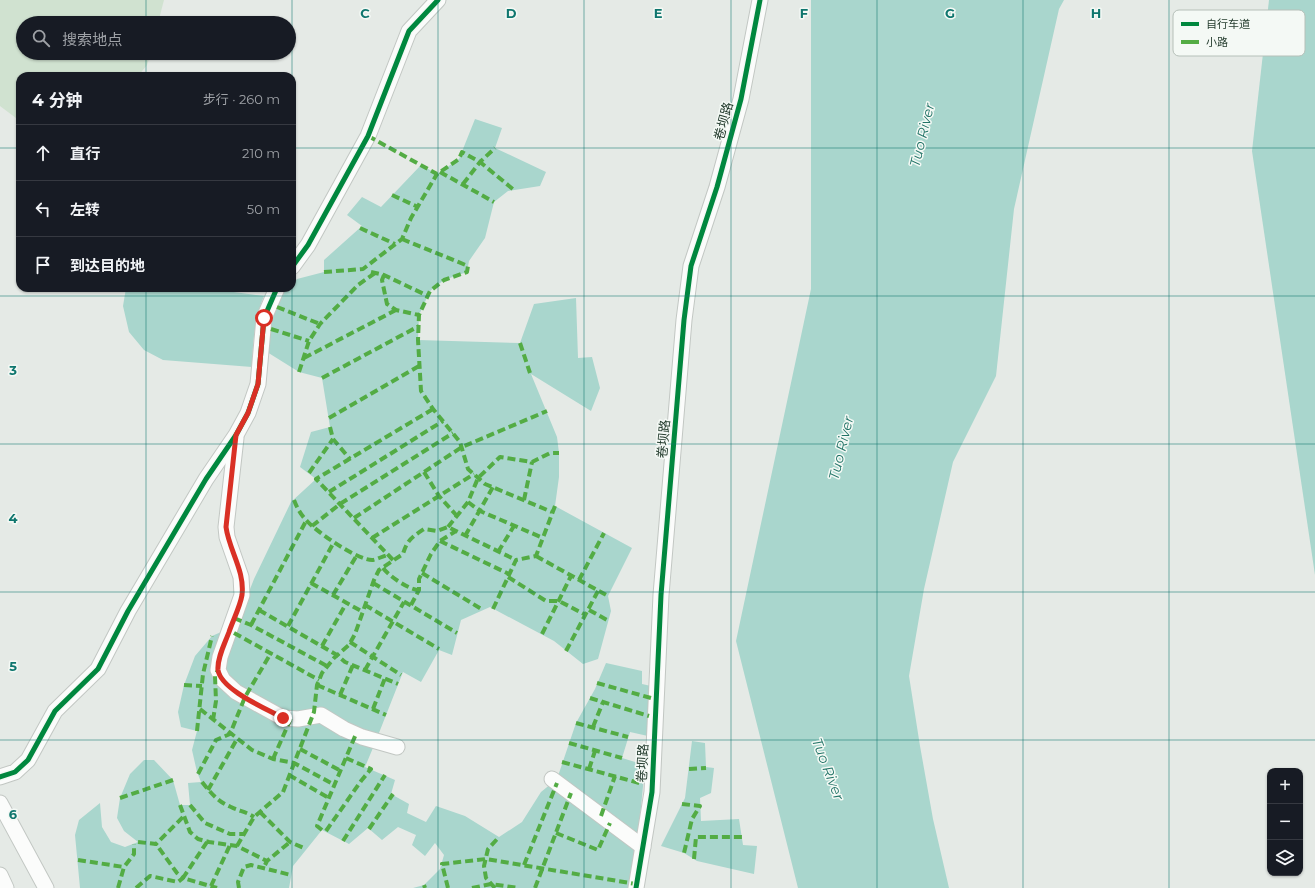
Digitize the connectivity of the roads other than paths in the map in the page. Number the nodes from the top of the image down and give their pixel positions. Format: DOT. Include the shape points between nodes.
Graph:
graph roads {
  1 [pos="438,0"];
  2 [pos="760,0"];
  3 [pos="296,262"];
  4 [pos="275,292"];
  5 [pos="236,435"];
  6 [pos="398,747"];
  7 [pos="0,777"];
  8 [pos="552,779"];
  9 [pos="0,803"];
  10 [pos="643,847"];
  11 [pos="0,875"];
  12 [pos="6,888"];
  13 [pos="46,888"];
  14 [pos="636,888"];
  1 -- 3 [label="street" via="409,31 368,136 308,245"];
  2 -- 10 [label="street, 卷坝路" via="741,99 717,187 691,266 684,320 661,595 652,792"];
  4 -- 5 [label="street" via="264,318 258,384 248,413"];
  5 -- 6 [label="street" via="226,527 241,577 242,595 220,657 218,670 223,680 236,692 283,718 298,719 321,715 362,737"];
  5 -- 7 [label="street" via="206,479 128,611 98,669 55,711 28,760 15,772"];
  8 -- 10 [label="street"];
  9 -- 13 [label="street"];
  10 -- 14 [label="street, 卷坝路"];
  11 -- 12 [label="street"];
}
